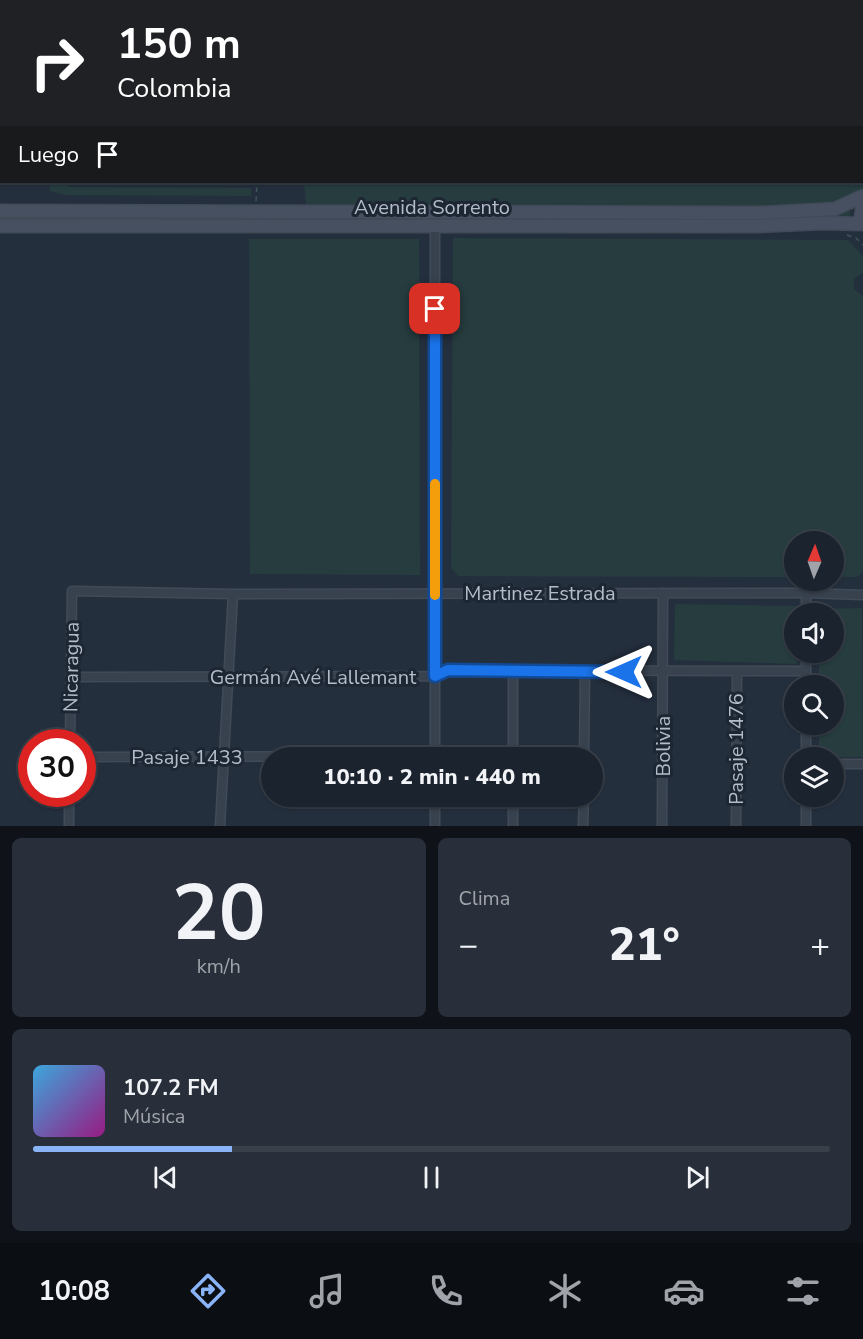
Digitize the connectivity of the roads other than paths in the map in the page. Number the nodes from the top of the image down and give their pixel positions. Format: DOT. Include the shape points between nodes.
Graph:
graph roads {
  1 [pos="863,196"];
  2 [pos="863,203"];
  3 [pos="0,211"];
  4 [pos="863,224"];
  5 [pos="0,226"];
  6 [pos="435,234"];
  7 [pos="72,591"];
  8 [pos="435,592"];
  9 [pos="663,593"];
  10 [pos="806,593"];
  11 [pos="233,594"];
  12 [pos="863,595"];
  13 [pos="806,603"];
  14 [pos="806,663"];
  15 [pos="513,670"];
  16 [pos="663,671"];
  17 [pos="737,671"];
  18 [pos="806,671"];
  19 [pos="585,672"];
  20 [pos="806,675"];
  21 [pos="435,676"];
  22 [pos="71,677"];
  23 [pos="229,678"];
  24 [pos="70,729"];
  25 [pos="435,747"];
  26 [pos="513,747"];
  27 [pos="584,747"];
  28 [pos="96,757"];
  29 [pos="224,758"];
  30 [pos="261,758"];
  31 [pos="844,764"];
  32 [pos="863,764"];
  33 [pos="69,807"];
  34 [pos="435,807"];
  35 [pos="513,807"];
  36 [pos="584,807"];
  37 [pos="806,807"];
  38 [pos="69,826"];
  39 [pos="220,826"];
  40 [pos="435,826"];
  41 [pos="513,826"];
  42 [pos="584,826"];
  43 [pos="662,826"];
  44 [pos="736,826"];
  45 [pos="806,826"];
  1 -- 3 [label="main road, Avenida Sorrento" via="835,209 762,213"];
  2 -- 4 [label="main road"];
  4 -- 5 [label="main road, Avenida Sorrento"];
  6 -- 8 [label="street"];
  7 -- 11 [label="street, Martinez Estrada"];
  7 -- 22 [label="street, Nicaragua"];
  8 -- 9 [label="street, Martinez Estrada"];
  8 -- 11 [label="street, Martinez Estrada"];
  8 -- 21 [label="street"];
  9 -- 10 [label="street, Martinez Estrada"];
  9 -- 16 [label="street, Bolivia"];
  10 -- 12 [label="street, Martinez Estrada"];
  10 -- 13 [label="street"];
  11 -- 23 [label="street"];
  14 -- 18 [label="street"];
  15 -- 19 [label="street, Germán Avé Lallemant"];
  15 -- 21 [label="street, Germán Avé Lallemant" via="448,670"];
  15 -- 26 [label="street"];
  16 -- 17 [label="street, Germán Avé Lallemant"];
  16 -- 19 [label="street, Germán Avé Lallemant"];
  16 -- 43 [label="street, Bolivia"];
  17 -- 18 [label="street, Germán Avé Lallemant"];
  17 -- 44 [label="street, Pasaje 1476"];
  18 -- 20 [label="street"];
  19 -- 27 [label="street"];
  21 -- 23 [label="street, Germán Avé Lallemant"];
  21 -- 25 [label="street"];
  22 -- 23 [label="street, Germán Avé Lallemant"];
  22 -- 24 [label="street, Nicaragua"];
  23 -- 29 [label="street"];
  28 -- 29 [label="street, Pasaje 1433"];
  29 -- 30 [label="street, Pasaje 1433"];
  29 -- 39 [label="street"];
  31 -- 32 [label="street"];
  33 -- 38 [label="street"];
  34 -- 40 [label="street"];
  35 -- 41 [label="street"];
  36 -- 42 [label="street"];
  37 -- 45 [label="street"];
}
